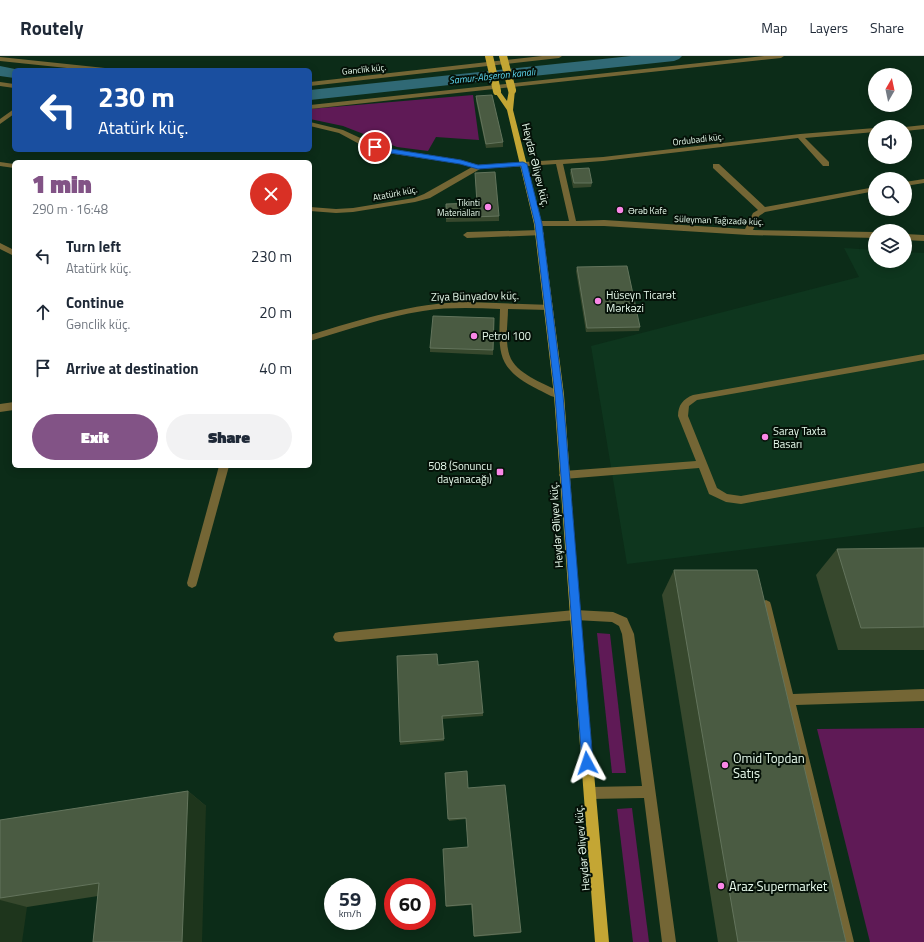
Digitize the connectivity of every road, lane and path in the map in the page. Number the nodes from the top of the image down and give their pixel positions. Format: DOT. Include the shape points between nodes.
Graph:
graph roads {
  1 [pos="489,56"];
  2 [pos="503,56"];
  3 [pos="559,56"];
  4 [pos="781,56"];
  5 [pos="0,59"];
  6 [pos="86,68"];
  7 [pos="0,84"];
  8 [pos="312,84"];
  9 [pos="12,86"];
  10 [pos="312,106"];
  11 [pos="510,110"];
  12 [pos="12,113"];
  13 [pos="0,122"];
  14 [pos="312,124"];
  15 [pos="924,128"];
  16 [pos="912,129"];
  17 [pos="868,131"];
  18 [pos="800,136"];
  19 [pos="559,162"];
  20 [pos="0,164"];
  21 [pos="523,164"];
  22 [pos="826,164"];
  23 [pos="12,166"];
  24 [pos="716,166"];
  25 [pos="478,167"];
  26 [pos="924,181"];
  27 [pos="912,183"];
  28 [pos="868,190"];
  29 [pos="312,209"];
  30 [pos="763,210"];
  31 [pos="573,223"];
  32 [pos="539,228"];
  33 [pos="748,232"];
  34 [pos="467,235"];
  35 [pos="868,236"];
  36 [pos="912,238"];
  37 [pos="923,240"];
  38 [pos="0,246"];
  39 [pos="12,253"];
  40 [pos="504,307"];
  41 [pos="549,307"];
  42 [pos="312,337"];
  43 [pos="924,357"];
  44 [pos="559,395"];
  45 [pos="12,406"];
  46 [pos="0,408"];
  47 [pos="702,464"];
  48 [pos="924,467"];
  49 [pos="223,468"];
  50 [pos="564,475"];
  51 [pos="192,582"];
  52 [pos="766,604"];
  53 [pos="575,615"];
  54 [pos="339,637"];
  55 [pos="924,695"];
  56 [pos="788,700"];
  57 [pos="649,792"];
  58 [pos="590,793"];
  59 [pos="602,942"];
  60 [pos="669,942"];
  61 [pos="847,942"];
  1 -- 11 [label="main road, Heydər Əliyev küç., bridge" via="498,91"];
  2 -- 11 [label="main road, Heydər Əliyev küç., bridge" via="512,90"];
  3 -- 8 [label="street, Gənclik küç."];
  4 -- 10 [label="street"];
  5 -- 6 [label="street"];
  7 -- 9 [label="street"];
  11 -- 21 [label="main road, Heydər Əliyev küç."];
  12 -- 13 [label="street"];
  14 -- 25 [label="street" via="341,131 384,150"];
  15 -- 16 [label="street"];
  17 -- 18 [label="street, Ordubadi küç."];
  18 -- 19 [label="street, Ordubadi küç."];
  18 -- 22 [label="street"];
  19 -- 21 [label="street, Ordubadi küç."];
  19 -- 31 [label="street"];
  20 -- 23 [label="street"];
  21 -- 25 [label="street, Atatürk küç."];
  21 -- 32 [label="main road, Heydər Əliyev küç."];
  24 -- 30 [label="street"];
  25 -- 29 [label="street, Atatürk küç." via="427,196 415,200 354,210"];
  26 -- 27 [label="street"];
  28 -- 30 [label="street"];
  30 -- 33 [label="street" via="756,215"];
  31 -- 32 [label="street, Süleyman Tağızadə küç."];
  31 -- 33 [label="street, Süleyman Tağızadə küç."];
  32 -- 34 [label="street, Süleyman Tağızadə küç."];
  32 -- 41 [label="main road, Heydər Əliyev küç."];
  33 -- 35 [label="street, Süleyman Tağızadə küç."];
  36 -- 37 [label="street"];
  38 -- 39 [label="street"];
  40 -- 41 [label="street, Ziya Bünyadov küç."];
  40 -- 42 [label="street, Ziya Bünyadov küç." via="446,306 416,310 378,317"];
  40 -- 44 [label="street" via="504,348 508,360 520,375"];
  41 -- 44 [label="main road, Heydər Əliyev küç."];
  43 -- 47 [label="street" via="696,397 687,401 682,408 683,416"];
  44 -- 50 [label="main road, Heydər Əliyev küç."];
  45 -- 46 [label="street"];
  47 -- 48 [label="street" via="713,491 732,500"];
  47 -- 50 [label="street"];
  49 -- 51 [label="street"];
  50 -- 53 [label="main road, Heydər Əliyev küç."];
  52 -- 56 [label="street"];
  53 -- 54 [label="street"];
  53 -- 57 [label="street" via="613,617 623,622 628,634"];
  53 -- 58 [label="main road, Heydər Əliyev küç."];
  55 -- 56 [label="street"];
  56 -- 61 [label="street"];
  57 -- 58 [label="street"];
  57 -- 60 [label="street"];
  58 -- 59 [label="main road, Heydər Əliyev küç."];
}
